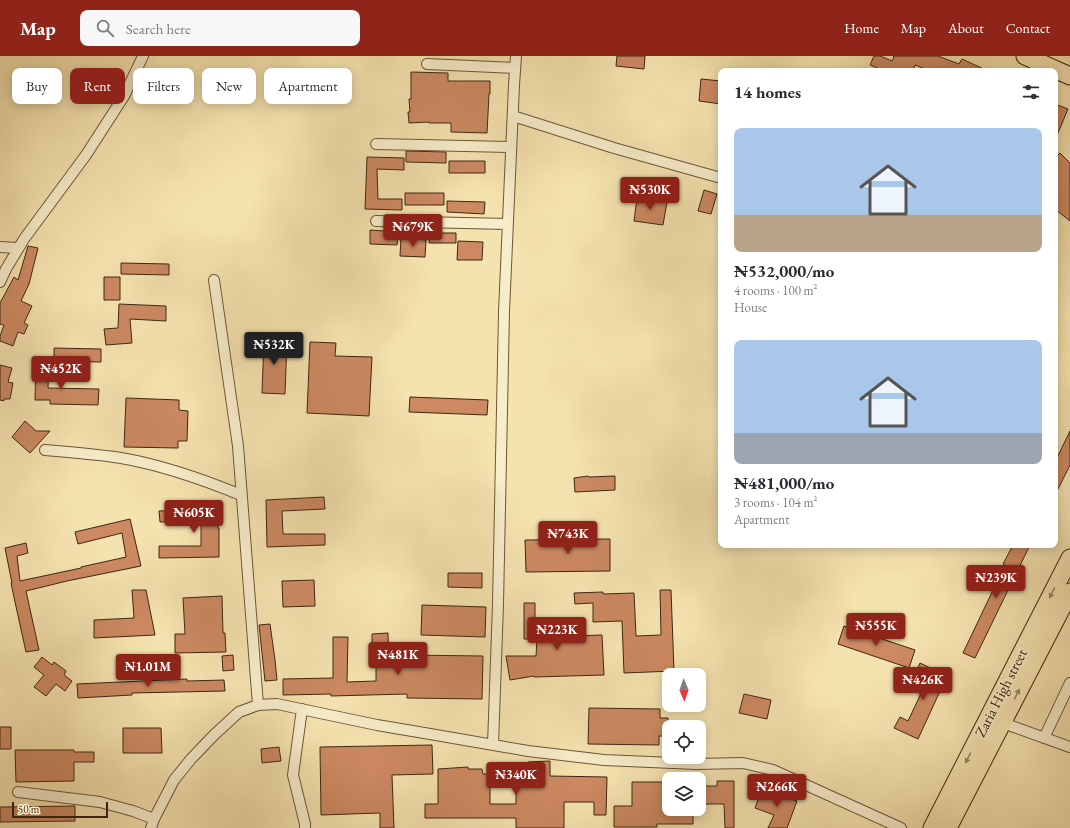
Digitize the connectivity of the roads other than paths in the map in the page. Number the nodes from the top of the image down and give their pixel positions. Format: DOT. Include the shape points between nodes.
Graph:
graph roads {
  1 [pos="143,56"];
  2 [pos="516,56"];
  3 [pos="1025,56"];
  4 [pos="427,64"];
  5 [pos="515,68"];
  6 [pos="1052,68"];
  7 [pos="1058,71"];
  8 [pos="1070,76"];
  9 [pos="513,116"];
  10 [pos="376,144"];
  11 [pos="511,147"];
  12 [pos="718,177"];
  13 [pos="376,221"];
  14 [pos="508,224"];
  15 [pos="0,247"];
  16 [pos="18,248"];
  17 [pos="214,280"];
  18 [pos="0,282"];
  19 [pos="44,450"];
  20 [pos="241,495"];
  21 [pos="1070,558"];
  22 [pos="1070,592"];
  23 [pos="1070,683"];
  24 [pos="258,705"];
  25 [pos="302,710"];
  26 [pos="1003,722"];
  27 [pos="1044,738"];
  28 [pos="493,745"];
  29 [pos="1070,747"];
  30 [pos="18,792"];
  31 [pos="153,824"];
  32 [pos="305,828"];
  33 [pos="901,828"];
  34 [pos="932,828"];
  35 [pos="948,828"];
  1 -- 16 [label="street" via="124,96 86,155"];
  2 -- 5 [label="street"];
  3 -- 6 [label="main road"];
  4 -- 5 [label="street"];
  5 -- 9 [label="street"];
  7 -- 8 [label="main road"];
  9 -- 11 [label="street"];
  9 -- 12 [label="street"];
  10 -- 11 [label="street"];
  11 -- 14 [label="street"];
  13 -- 14 [label="street"];
  14 -- 28 [label="street"];
  15 -- 16 [label="street"];
  16 -- 18 [label="street"];
  17 -- 20 [label="street" via="238,446"];
  19 -- 20 [label="street" via="122,458 208,481"];
  20 -- 24 [label="street"];
  21 -- 34 [label="main road, Zaria High street, one-way"];
  26 -- 22 [label="main road, Zaria High street, one-way"];
  23 -- 27 [label="street"];
  24 -- 25 [label="street" via="277,704"];
  24 -- 31 [label="street" via="239,712 190,758 174,780"];
  25 -- 28 [label="street"];
  25 -- 32 [label="street" via="293,775"];
  26 -- 27 [label="street"];
  26 -- 35 [label="main road, Zaria High street"];
  27 -- 29 [label="street"];
  28 -- 33 [label="street" via="604,760 696,764 743,763 773,770"];
  30 -- 31 [label="street" via="100,802 133,811"];
}
